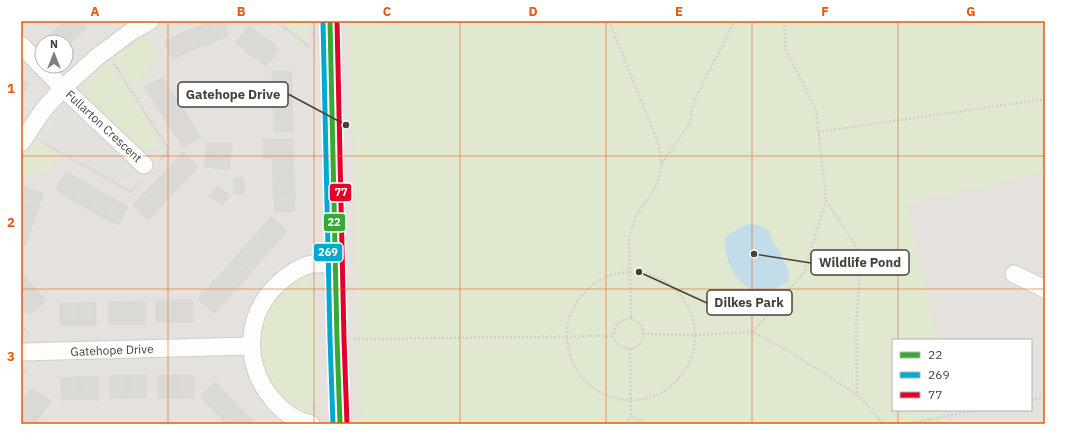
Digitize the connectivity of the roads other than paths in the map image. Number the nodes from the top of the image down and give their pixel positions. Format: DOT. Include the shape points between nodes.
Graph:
graph roads {
  1 [pos="150,21"];
  2 [pos="330,21"];
  3 [pos="21,45"];
  4 [pos="63,88"];
  5 [pos="21,142"];
  6 [pos="144,165"];
  7 [pos="336,264"];
  8 [pos="1014,274"];
  9 [pos="1045,289"];
  10 [pos="251,346"];
  11 [pos="21,352"];
  12 [pos="312,424"];
  13 [pos="340,424"];
  1 -- 4 [label="street, Fullarton Crescent" via="97,57"];
  2 -- 7 [label="street"];
  3 -- 4 [label="street"];
  4 -- 5 [label="street, Fullarton Crescent" via="44,109"];
  4 -- 6 [label="street, Fullarton Crescent"];
  7 -- 10 [label="street" via="308,265 295,270 271,289 255,319"];
  7 -- 13 [label="street"];
  8 -- 9 [label="street"];
  10 -- 11 [label="street, Gatehope Drive"];
  10 -- 12 [label="street" via="259,380 268,393 293,417"];
}
